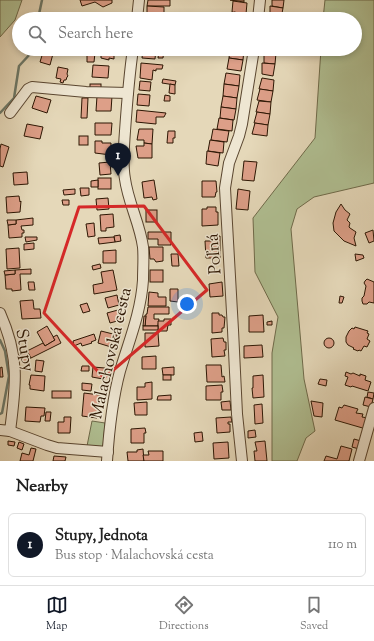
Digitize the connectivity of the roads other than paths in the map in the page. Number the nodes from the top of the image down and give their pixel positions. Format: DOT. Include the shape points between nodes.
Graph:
graph roads {
  1 [pos="139,0"];
  2 [pos="260,0"];
  3 [pos="138,12"];
  4 [pos="259,12"];
  5 [pos="132,56"];
  6 [pos="253,56"];
  7 [pos="128,92"];
  8 [pos="10,113"];
  9 [pos="0,313"];
  10 [pos="374,408"];
  11 [pos="5,431"];
  12 [pos="108,456"];
  13 [pos="242,461"];
  14 [pos="359,461"];
  1 -- 3 [label="street"];
  2 -- 4 [label="street"];
  5 -- 7 [label="street, Malachovská cesta"];
  6 -- 13 [label="street, Poľná" via="242,124 228,163 225,188 237,414"];
  7 -- 8 [label="street" via="86,92 32,87"];
  7 -- 12 [label="street, Malachovská cesta" via="124,177 142,246 143,281 138,314 115,393"];
  9 -- 11 [label="street, Stupy" via="12,347 16,368 15,394"];
  10 -- 14 [label="street"];
  11 -- 12 [label="street, Malachovská cesta" via="58,448"];
}
